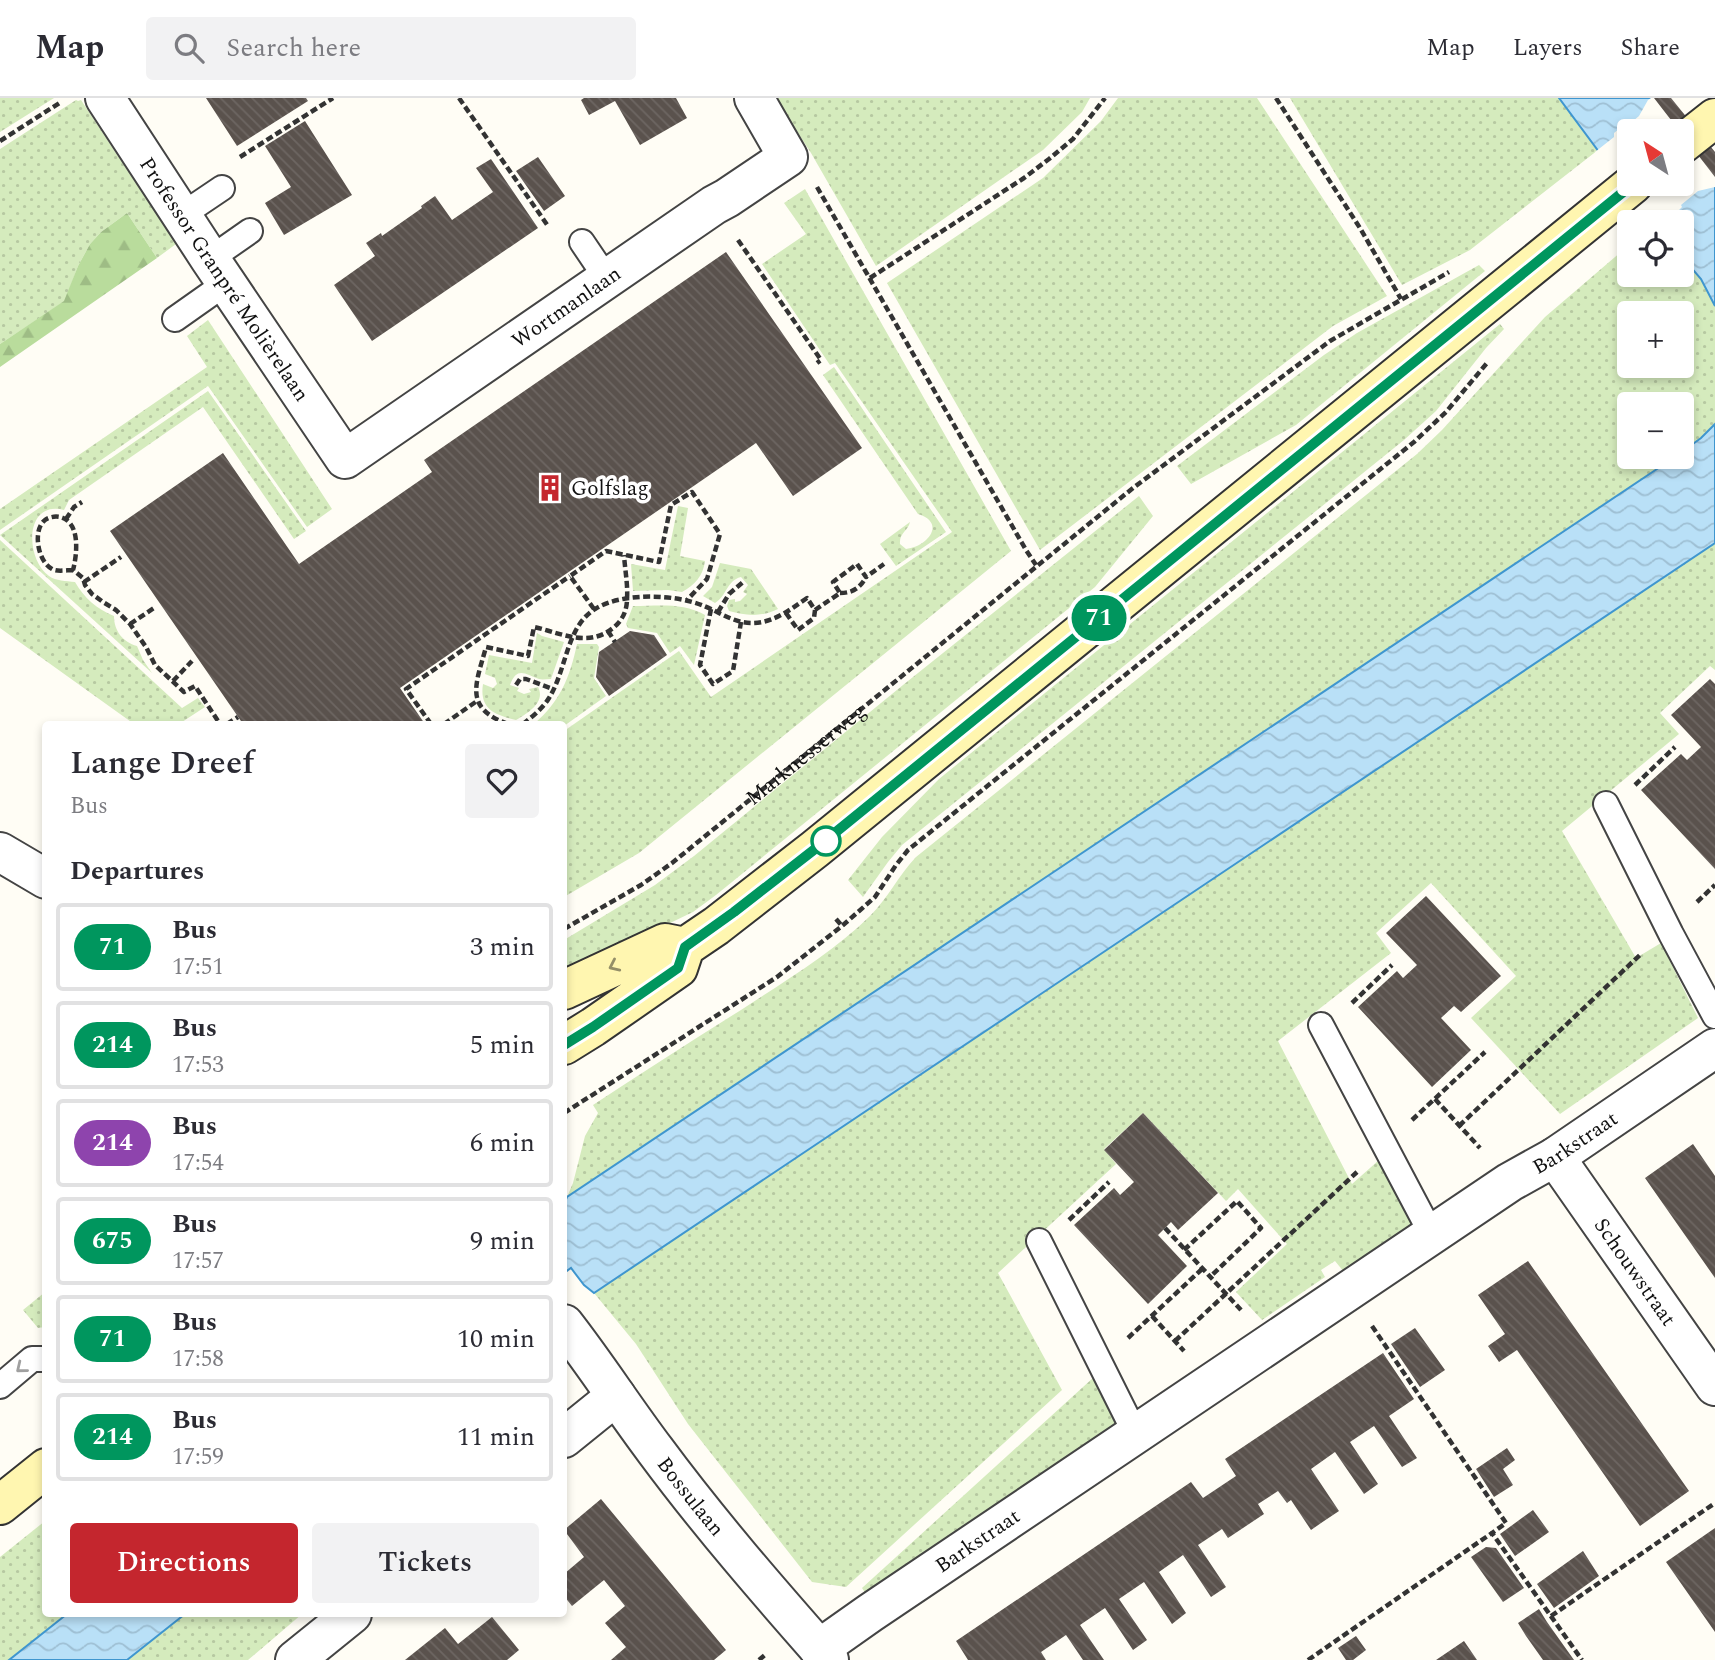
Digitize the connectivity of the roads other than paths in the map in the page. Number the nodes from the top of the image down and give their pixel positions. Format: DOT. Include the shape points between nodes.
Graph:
graph roads {
  1 [pos="105,98"];
  2 [pos="754,98"];
  3 [pos="1715,118"];
  4 [pos="1694,135"];
  5 [pos="222,188"];
  6 [pos="1617,196"];
  7 [pos="182,215"];
  8 [pos="250,231"];
  9 [pos="582,242"];
  10 [pos="218,271"];
  11 [pos="607,279"];
  12 [pos="174,319"];
  13 [pos="345,459"];
  14 [pos="1608,807"];
  15 [pos="0,852"];
  16 [pos="42,873"];
  17 [pos="685,947"];
  18 [pos="567,989"];
  19 [pos="1715,1016"];
  20 [pos="1322,1028"];
  21 [pos="567,1043"];
  22 [pos="1715,1048"];
  23 [pos="1555,1157"];
  24 [pos="1432,1235"];
  25 [pos="1040,1244"];
  26 [pos="567,1328"];
  27 [pos="42,1359"];
  28 [pos="0,1386"];
  29 [pos="1715,1386"];
  30 [pos="615,1396"];
  31 [pos="1138,1433"];
  32 [pos="567,1436"];
  33 [pos="42,1471"];
  34 [pos="0,1505"];
  35 [pos="348,1617"];
  36 [pos="824,1655"];
  37 [pos="295,1660"];
  1 -- 7 [label="street, Professor Granpré Molièrelaan"];
  2 -- 11 [label="street, Wortmanlaan" via="800,167 713,205"];
  3 -- 4 [label="main road"];
  5 -- 7 [label="lane"];
  6 -- 17 [label="main road" via="815,849"];
  7 -- 10 [label="street, Professor Granpré Molièrelaan"];
  8 -- 10 [label="lane"];
  9 -- 11 [label="lane"];
  10 -- 12 [label="lane"];
  10 -- 13 [label="street, Professor Granpré Molièrelaan"];
  11 -- 13 [label="street, Wortmanlaan"];
  14 -- 19 [label="lane"];
  15 -- 16 [label="street"];
  17 -- 18 [label="main road, one-way" via="665,943"];
  17 -- 21 [label="main road" via="678,968"];
  20 -- 24 [label="lane"];
  22 -- 23 [label="street, Barkstraat"];
  23 -- 24 [label="street, Barkstraat"];
  23 -- 29 [label="street, Schouwstraat"];
  24 -- 31 [label="street, Barkstraat" via="1182,1414"];
  25 -- 31 [label="lane"];
  26 -- 30 [label="street, Bossulaan"];
  27 -- 28 [label="lane, one-way" via="32,1359"];
  30 -- 32 [label="street"];
  30 -- 36 [label="street, Bossulaan"];
  31 -- 36 [label="street, Barkstraat" via="870,1614"];
  33 -- 34 [label="main road"];
  35 -- 37 [label="street"];
}
